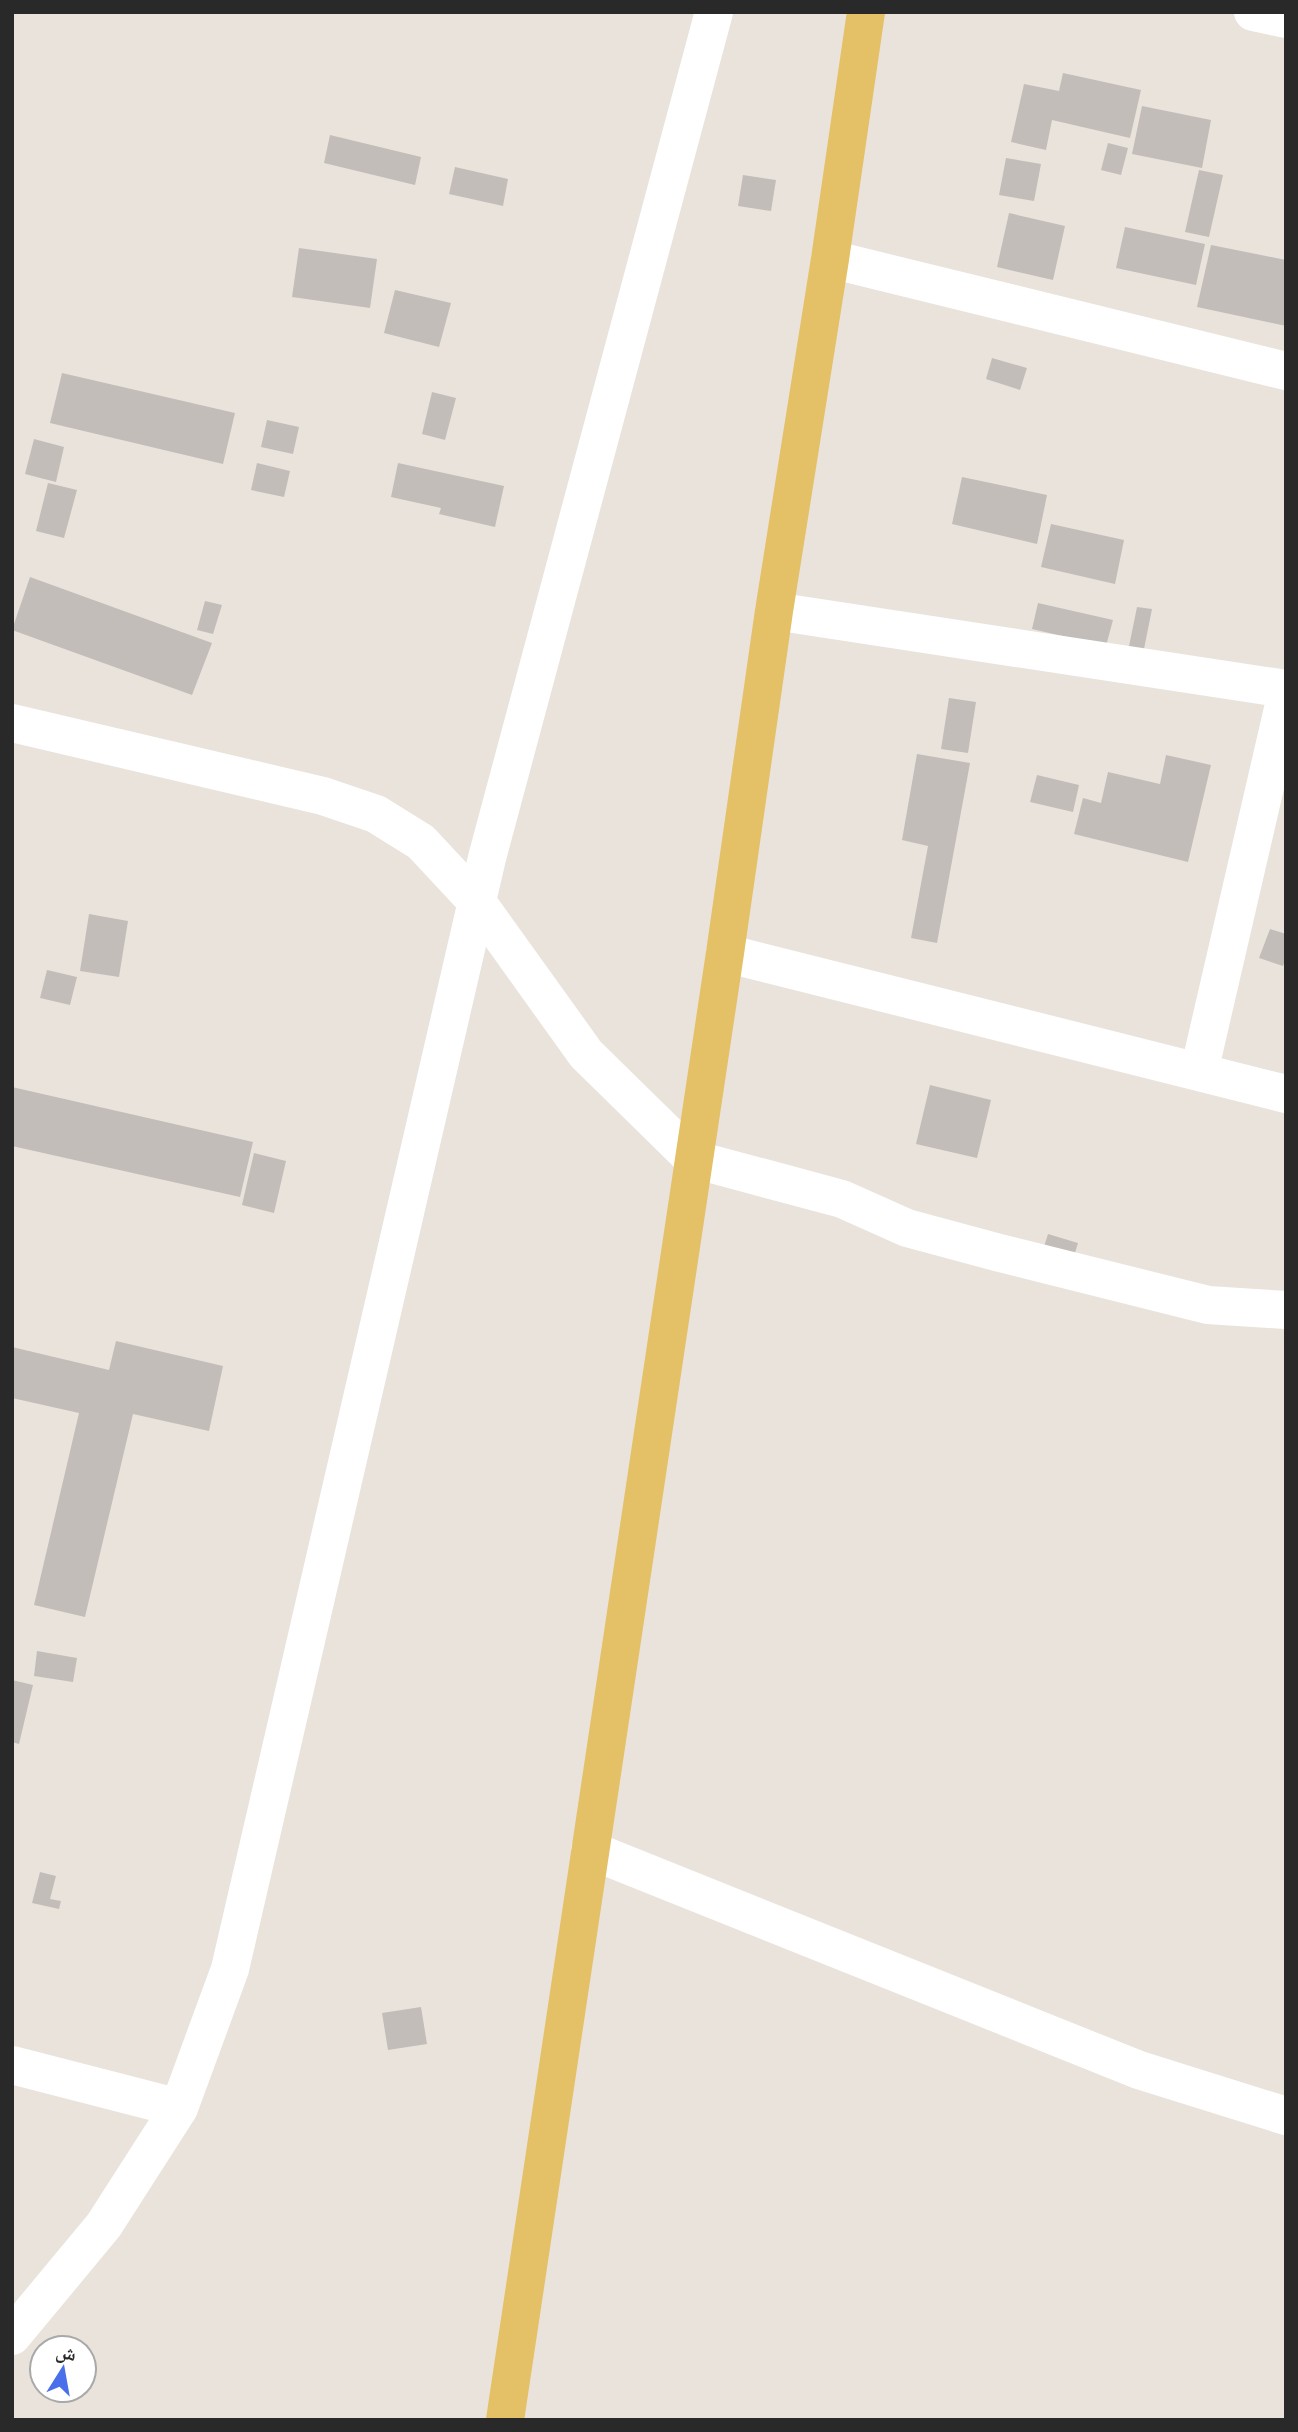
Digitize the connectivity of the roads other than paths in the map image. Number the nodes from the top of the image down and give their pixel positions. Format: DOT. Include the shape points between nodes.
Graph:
graph roads {
  1 [pos="714,12"];
  2 [pos="866,12"];
  3 [pos="1253,12"];
  4 [pos="1286,19"];
  5 [pos="830,259"];
  6 [pos="1286,371"];
  7 [pos="774,611"];
  8 [pos="1286,689"];
  9 [pos="1286,695"];
  10 [pos="12,723"];
  11 [pos="477,902"];
  12 [pos="725,953"];
  13 [pos="1199,1072"];
  14 [pos="1286,1094"];
  15 [pos="693,1159"];
  16 [pos="1286,1310"];
  17 [pos="590,1850"];
  18 [pos="12,2065"];
  19 [pos="179,2108"];
  20 [pos="1286,2116"];
  21 [pos="12,2336"];
  22 [pos="505,2420"];
  1 -- 11 [label="street"];
  2 -- 5 [label="main road"];
  3 -- 4 [label="street"];
  5 -- 6 [label="street"];
  5 -- 7 [label="main road"];
  7 -- 8 [label="street"];
  7 -- 12 [label="main road"];
  9 -- 13 [label="street"];
  10 -- 11 [label="street" via="323,796 376,814 421,842"];
  11 -- 15 [label="street" via="586,1054"];
  11 -- 19 [label="street" via="230,1969"];
  12 -- 13 [label="street"];
  12 -- 15 [label="main road"];
  13 -- 14 [label="street"];
  15 -- 16 [label="street" via="842,1199 907,1227 996,1252 1208,1305"];
  15 -- 17 [label="main road"];
  17 -- 20 [label="street" via="1139,2070"];
  17 -- 22 [label="main road"];
  18 -- 19 [label="street"];
  19 -- 21 [label="street" via="104,2225"];
}
